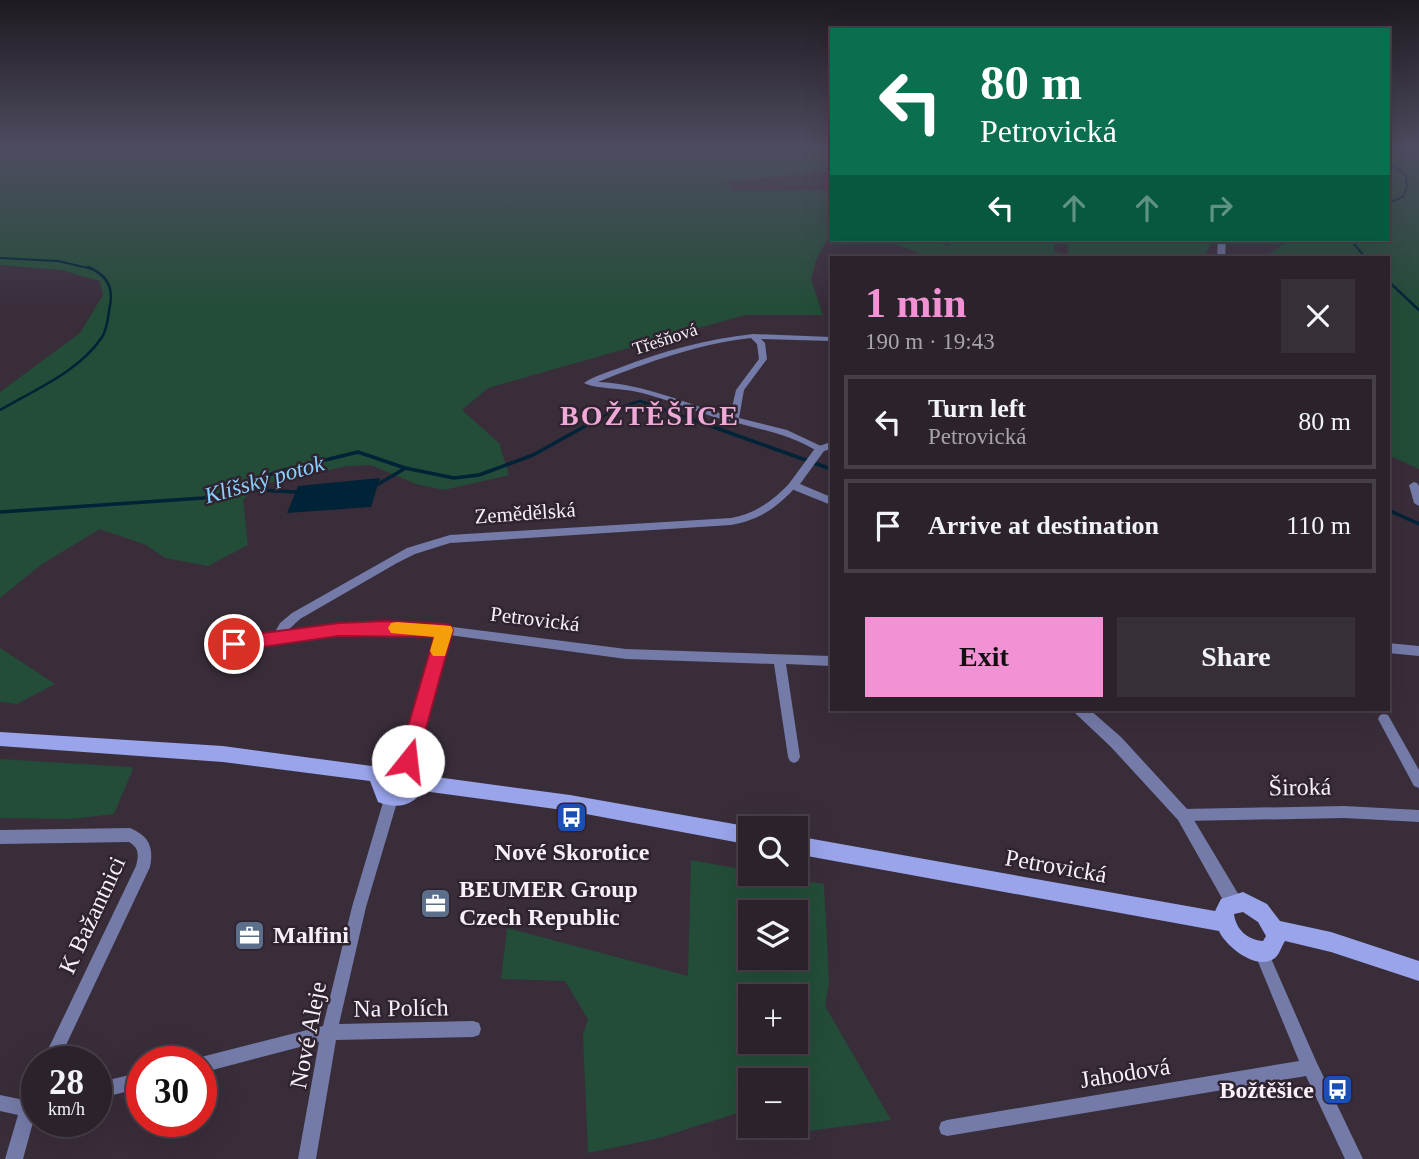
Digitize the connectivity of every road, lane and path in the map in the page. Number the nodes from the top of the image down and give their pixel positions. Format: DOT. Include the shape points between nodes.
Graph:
graph roads {
  1 [pos="753,336"];
  2 [pos="830,339"];
  3 [pos="734,419"];
  4 [pos="818,454"];
  5 [pos="793,485"];
  6 [pos="1414,485"];
  7 [pos="830,501"];
  8 [pos="1419,503"];
  9 [pos="445,630"];
  10 [pos="277,638"];
  11 [pos="234,644"];
  12 [pos="1390,648"];
  13 [pos="1419,651"];
  14 [pos="779,659"];
  15 [pos="830,661"];
  16 [pos="1082,711"];
  17 [pos="1384,719"];
  18 [pos="0,738"];
  19 [pos="793,757"];
  20 [pos="408,761"];
  21 [pos="382,775"];
  22 [pos="1419,782"];
  23 [pos="420,783"];
  24 [pos="391,799"];
  25 [pos="1183,816"];
  26 [pos="1419,816"];
  27 [pos="738,834"];
  28 [pos="0,837"];
  29 [pos="808,847"];
  30 [pos="1234,902"];
  31 [pos="1224,922"];
  32 [pos="1274,929"];
  33 [pos="1261,951"];
  34 [pos="1419,971"];
  35 [pos="473,1030"];
  36 [pos="329,1032"];
  37 [pos="58,1046"];
  38 [pos="217,1061"];
  39 [pos="1310,1067"];
  40 [pos="0,1103"];
  41 [pos="21,1106"];
  42 [pos="947,1128"];
  43 [pos="22,1137"];
  44 [pos="14,1159"];
  45 [pos="307,1159"];
  46 [pos="1354,1159"];
  1 -- 2 [label="street, Třešňová"];
  1 -- 3 [label="street" via="761,343 763,359 740,390"];
  1 -- 3 [label="street, Třešňová" via="722,338 588,383 648,389"];
  3 -- 4 [label="street" via="801,436"];
  4 -- 5 [label="street"];
  5 -- 7 [label="street"];
  5 -- 10 [label="street, Zemědělská" via="751,519 469,536 426,546 296,616"];
  6 -- 8 [label="street"];
  9 -- 10 [label="street, Petrovická" via="339,629"];
  9 -- 14 [label="street, Petrovická" via="626,654"];
  9 -- 20 [label="street"];
  10 -- 11 [label="street, Petrovická"];
  12 -- 13 [label="street"];
  14 -- 15 [label="street, Petrovická"];
  14 -- 19 [label="street"];
  16 -- 25 [label="street"];
  17 -- 22 [label="street"];
  18 -- 21 [label="main road" via="223,754"];
  20 -- 21 [label="main road" via="388,767"];
  20 -- 23 [label="main road" via="419,769"];
  21 -- 24 [label="main road" via="379,790"];
  23 -- 24 [label="main road" via="408,796"];
  23 -- 27 [label="main road" via="570,803"];
  24 -- 36 [label="street, Nové Aleje"];
  25 -- 26 [label="street, Široká" via="1344,812"];
  25 -- 30 [label="street"];
  28 -- 37 [label="street, K Bažantnici" via="130,835 147,850"];
  29 -- 31 [label="main road, Petrovická"];
  30 -- 31 [label="main road" via="1224,913"];
  30 -- 32 [label="main road" via="1253,905"];
  31 -- 33 [label="main road" via="1238,943"];
  32 -- 33 [label="main road" via="1274,945"];
  32 -- 34 [label="main road"];
  33 -- 39 [label="street"];
  35 -- 36 [label="street, Na Polích"];
  36 -- 38 [label="street, Na Polích"];
  36 -- 45 [label="street, Nové Aleje"];
  39 -- 42 [label="street, Jahodová"];
  39 -- 46 [label="street"];
  40 -- 41 [label="street"];
  43 -- 44 [label="street"];
}
